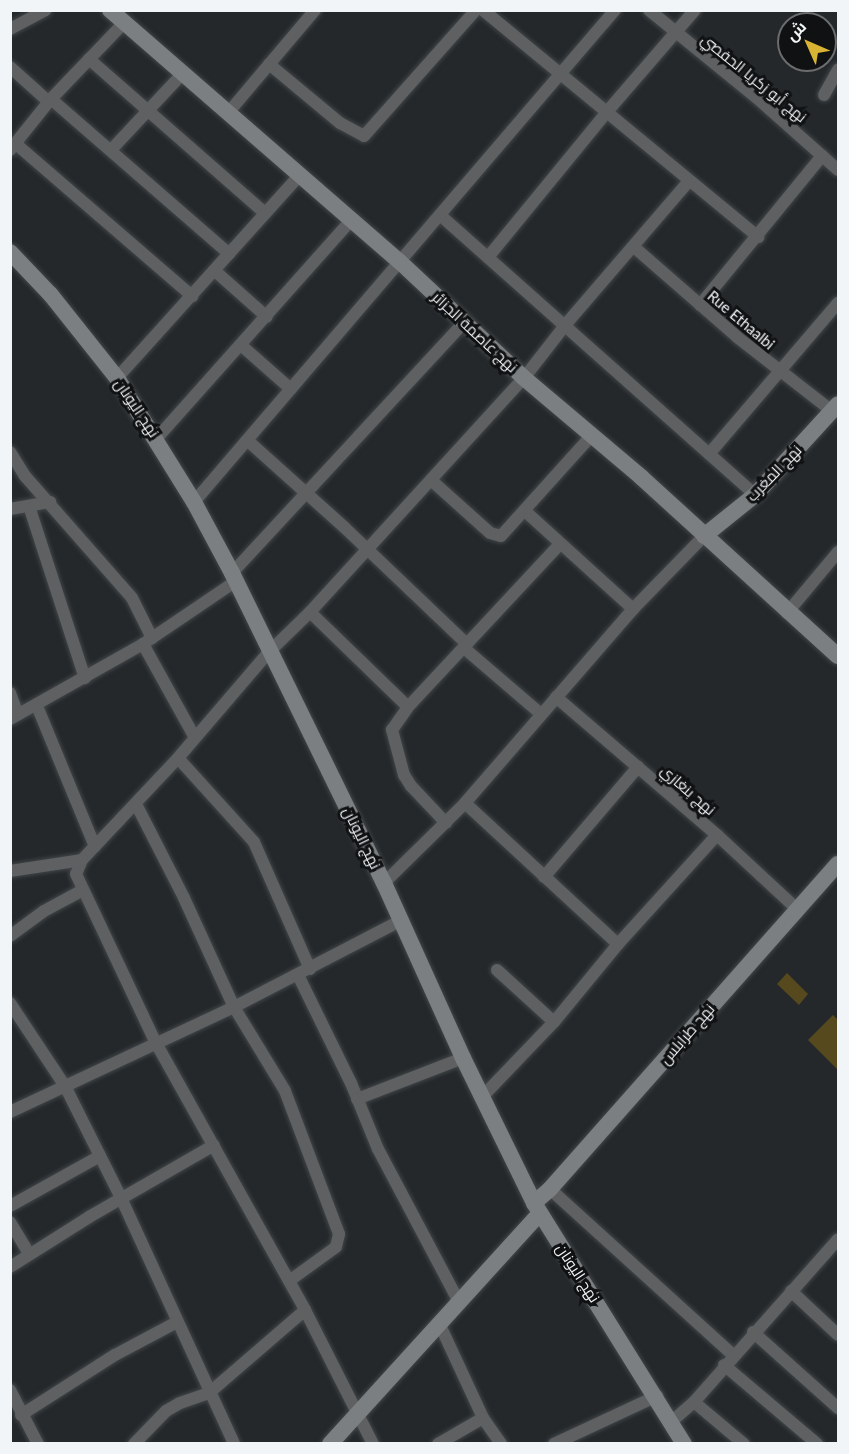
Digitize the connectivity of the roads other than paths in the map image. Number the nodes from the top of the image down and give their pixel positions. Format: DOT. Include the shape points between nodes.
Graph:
graph roads {
  1 [pos="45,10"];
  2 [pos="110,10"];
  3 [pos="315,10"];
  4 [pos="476,10"];
  5 [pos="483,10"];
  6 [pos="615,10"];
  7 [pos="649,10"];
  8 [pos="695,10"];
  9 [pos="124,23"];
  10 [pos="10,28"];
  11 [pos="675,34"];
  12 [pos="89,59"];
  13 [pos="269,64"];
  14 [pos="10,67"];
  15 [pos="838,70"];
  16 [pos="182,74"];
  17 [pos="559,75"];
  18 [pos="824,95"];
  19 [pos="50,101"];
  20 [pos="148,111"];
  21 [pos="228,113"];
  22 [pos="606,113"];
  23 [pos="14,147"];
  24 [pos="111,150"];
  25 [pos="822,156"];
  26 [pos="838,170"];
  27 [pos="300,175"];
  28 [pos="689,181"];
  29 [pos="265,213"];
  30 [pos="440,215"];
  31 [pos="351,220"];
  32 [pos="758,237"];
  33 [pos="634,247"];
  34 [pos="10,252"];
  35 [pos="229,255"];
  36 [pos="489,256"];
  37 [pos="399,261"];
  38 [pos="215,271"];
  39 [pos="192,296"];
  40 [pos="838,303"];
  41 [pos="700,305"];
  42 [pos="267,317"];
  43 [pos="465,321"];
  44 [pos="566,324"];
  45 [pos="242,346"];
  46 [pos="780,372"];
  47 [pos="117,378"];
  48 [pos="524,378"];
  49 [pos="291,389"];
  50 [pos="835,407"];
  51 [pos="592,435"];
  52 [pos="157,438"];
  53 [pos="247,440"];
  54 [pos="10,452"];
  55 [pos="709,454"];
  56 [pos="431,480"];
  57 [pos="307,494"];
  58 [pos="755,495"];
  59 [pos="194,501"];
  60 [pos="50,502"];
  61 [pos="29,506"];
  62 [pos="10,509"];
  63 [pos="525,511"];
  64 [pos="704,536"];
  65 [pos="560,544"];
  66 [pos="368,550"];
  67 [pos="838,552"];
  68 [pos="234,577"];
  69 [pos="633,609"];
  70 [pos="310,612"];
  71 [pos="788,613"];
  72 [pos="148,641"];
  73 [pos="466,646"];
  74 [pos="269,652"];
  75 [pos="838,656"];
  76 [pos="86,678"];
  77 [pos="10,693"];
  78 [pos="556,697"];
  79 [pos="37,706"];
  80 [pos="408,707"];
  81 [pos="541,714"];
  82 [pos="14,717"];
  83 [pos="194,736"];
  84 [pos="178,758"];
  85 [pos="639,767"];
  86 [pos="465,803"];
  87 [pos="136,804"];
  88 [pos="446,823"];
  89 [pos="717,835"];
  90 [pos="95,847"];
  91 [pos="82,860"];
  92 [pos="838,864"];
  93 [pos="10,871"];
  94 [pos="544,877"];
  95 [pos="384,884"];
  96 [pos="83,891"];
  97 [pos="797,909"];
  98 [pos="400,921"];
  99 [pos="10,936"];
  100 [pos="618,944"];
  101 [pos="310,969"];
  102 [pos="496,970"];
  103 [pos="298,975"];
  104 [pos="10,1003"];
  105 [pos="234,1007"];
  106 [pos="554,1022"];
  107 [pos="156,1043"];
  108 [pos="464,1058"];
  109 [pos="65,1086"];
  110 [pos="482,1097"];
  111 [pos="357,1099"];
  112 [pos="10,1112"];
  113 [pos="214,1145"];
  114 [pos="100,1156"];
  115 [pos="550,1189"];
  116 [pos="122,1200"];
  117 [pos="10,1206"];
  118 [pos="537,1208"];
  119 [pos="10,1222"];
  120 [pos="838,1239"];
  121 [pos="30,1254"];
  122 [pos="10,1267"];
  123 [pos="289,1281"];
  124 [pos="791,1291"];
  125 [pos="459,1302"];
  126 [pos="305,1310"];
  127 [pos="177,1322"];
  128 [pos="439,1323"];
  129 [pos="753,1332"];
  130 [pos="838,1335"];
  131 [pos="733,1355"];
  132 [pos="724,1365"];
  133 [pos="10,1390"];
  134 [pos="209,1393"];
  135 [pos="657,1396"];
  136 [pos="694,1402"];
  137 [pos="838,1408"];
  138 [pos="358,1412"];
  139 [pos="21,1415"];
  140 [pos="483,1419"];
  141 [pos="671,1422"];
  142 [pos="38,1443"];
  143 [pos="134,1443"];
  144 [pos="234,1443"];
  145 [pos="330,1443"];
  146 [pos="372,1443"];
  147 [pos="438,1443"];
  148 [pos="501,1443"];
  149 [pos="554,1443"];
  150 [pos="684,1443"];
  151 [pos="744,1443"];
  152 [pos="817,1443"];
  1 -- 10 [label="street"];
  2 -- 9 [label="street, نهج عاصمة الجزائر"];
  3 -- 13 [label="street"];
  4 -- 13 [label="street" via="364,136 340,123"];
  5 -- 17 [label="street"];
  6 -- 17 [label="street"];
  7 -- 11 [label="street, نهج أبو زكريا الحفصي"];
  8 -- 11 [label="street"];
  9 -- 12 [label="street"];
  9 -- 16 [label="street, نهج عاصمة الجزائر"];
  11 -- 22 [label="street"];
  11 -- 25 [label="street, نهج أبو زكريا الحفصي" via="757,98"];
  12 -- 19 [label="street"];
  12 -- 20 [label="street"];
  13 -- 21 [label="street"];
  14 -- 19 [label="street"];
  15 -- 18 [label="street"];
  16 -- 20 [label="street"];
  16 -- 21 [label="street, نهج عاصمة الجزائر"];
  17 -- 22 [label="street"];
  17 -- 30 [label="street"];
  19 -- 23 [label="street"];
  19 -- 24 [label="street"];
  20 -- 24 [label="street"];
  20 -- 29 [label="street"];
  21 -- 27 [label="street, نهج عاصمة الجزائر"];
  22 -- 28 [label="street"];
  22 -- 36 [label="street"];
  23 -- 39 [label="street"];
  24 -- 35 [label="street"];
  25 -- 26 [label="street, نهج أبو زكريا الحفصي"];
  25 -- 32 [label="street"];
  27 -- 29 [label="street"];
  27 -- 31 [label="street, نهج عاصمة الجزائر"];
  28 -- 32 [label="street"];
  28 -- 33 [label="street"];
  29 -- 35 [label="street"];
  30 -- 36 [label="street"];
  30 -- 37 [label="street"];
  31 -- 37 [label="street, نهج عاصمة الجزائر"];
  31 -- 42 [label="street"];
  32 -- 41 [label="street"];
  33 -- 41 [label="street, Rue Ethaalbi"];
  33 -- 44 [label="street"];
  34 -- 47 [label="street, نهج اليونان" via="51,295"];
  35 -- 38 [label="street"];
  36 -- 44 [label="street"];
  37 -- 43 [label="street, نهج عاصمة الجزائر"];
  37 -- 49 [label="street"];
  38 -- 39 [label="street"];
  38 -- 42 [label="street"];
  39 -- 47 [label="street"];
  40 -- 46 [label="street"];
  41 -- 46 [label="street, Rue Ethaalbi"];
  42 -- 45 [label="street"];
  43 -- 48 [label="street, نهج عاصمة الجزائر"];
  43 -- 57 [label="street"];
  44 -- 48 [label="street"];
  44 -- 55 [label="street"];
  45 -- 49 [label="street"];
  45 -- 52 [label="street"];
  46 -- 50 [label="street, Rue Ethaalbi"];
  46 -- 55 [label="street"];
  47 -- 52 [label="street, نهج اليونان"];
  48 -- 51 [label="street, نهج عاصمة الجزائر"];
  48 -- 56 [label="street"];
  49 -- 53 [label="street"];
  50 -- 58 [label="street, نهج المغرب"];
  51 -- 63 [label="street"];
  51 -- 64 [label="street, نهج عاصمة الجزائر"];
  52 -- 59 [label="street, نهج اليونان"];
  53 -- 57 [label="street"];
  53 -- 59 [label="street"];
  54 -- 60 [label="street" via="25,476"];
  55 -- 58 [label="street"];
  56 -- 63 [label="street" via="496,536 504,535"];
  56 -- 66 [label="street"];
  57 -- 66 [label="street"];
  57 -- 68 [label="street"];
  58 -- 64 [label="street, نهج المغرب"];
  59 -- 68 [label="street, نهج اليونان"];
  60 -- 61 [label="street"];
  60 -- 72 [label="street" via="132,598"];
  61 -- 62 [label="street"];
  61 -- 76 [label="street"];
  63 -- 65 [label="street"];
  64 -- 69 [label="street"];
  64 -- 71 [label="street, نهج عاصمة الجزائر"];
  65 -- 69 [label="street"];
  65 -- 73 [label="street"];
  66 -- 70 [label="street"];
  66 -- 73 [label="street"];
  67 -- 71 [label="street"];
  68 -- 72 [label="street"];
  68 -- 74 [label="street, نهج اليونان"];
  69 -- 78 [label="street"];
  70 -- 74 [label="street"];
  70 -- 80 [label="street"];
  71 -- 75 [label="street, نهج عاصمة الجزائر"];
  72 -- 76 [label="street"];
  72 -- 83 [label="street"];
  73 -- 80 [label="street"];
  73 -- 81 [label="street"];
  74 -- 83 [label="street"];
  74 -- 95 [label="street, نهج اليونان"];
  76 -- 79 [label="street"];
  77 -- 82 [label="street"];
  78 -- 81 [label="street"];
  78 -- 85 [label="street, نهج بنغازي"];
  79 -- 82 [label="street"];
  79 -- 90 [label="street"];
  80 -- 88 [label="street" via="392,730 404,775"];
  81 -- 86 [label="street"];
  83 -- 84 [label="street"];
  84 -- 87 [label="street"];
  84 -- 101 [label="street" via="254,842"];
  85 -- 89 [label="street, نهج بنغازي"];
  85 -- 94 [label="street"];
  86 -- 88 [label="street"];
  86 -- 94 [label="street"];
  87 -- 90 [label="street"];
  87 -- 105 [label="street"];
  88 -- 95 [label="street"];
  89 -- 97 [label="street, نهج بنغازي"];
  89 -- 100 [label="street"];
  90 -- 91 [label="street"];
  91 -- 93 [label="street"];
  91 -- 96 [label="street" via="76,874"];
  92 -- 97 [label="street, نهج طرابلس"];
  94 -- 100 [label="street"];
  95 -- 98 [label="street, نهج اليونان"];
  96 -- 99 [label="street" via="44,911"];
  96 -- 107 [label="street"];
  97 -- 115 [label="street, نهج طرابلس"];
  98 -- 101 [label="street"];
  98 -- 108 [label="street, نهج اليونان"];
  100 -- 106 [label="street"];
  101 -- 103 [label="street"];
  102 -- 106 [label="street"];
  103 -- 105 [label="street"];
  103 -- 111 [label="street"];
  104 -- 109 [label="street"];
  105 -- 107 [label="street"];
  105 -- 123 [label="street" via="285,1091 339,1234 336,1247"];
  106 -- 110 [label="street"];
  107 -- 109 [label="street"];
  107 -- 113 [label="street"];
  108 -- 110 [label="street, نهج اليونان"];
  108 -- 111 [label="street"];
  109 -- 112 [label="street"];
  109 -- 114 [label="street"];
  110 -- 118 [label="street, نهج اليونان"];
  111 -- 125 [label="street" via="378,1149"];
  113 -- 116 [label="street"];
  113 -- 123 [label="street"];
  114 -- 116 [label="street"];
  114 -- 117 [label="street"];
  115 -- 118 [label="street, نهج طرابلس"];
  115 -- 131 [label="street"];
  116 -- 121 [label="street"];
  116 -- 127 [label="street"];
  118 -- 125 [label="street, نهج طرابلس"];
  118 -- 135 [label="street, نهج اليونان"];
  119 -- 121 [label="street"];
  120 -- 124 [label="street"];
  121 -- 122 [label="street"];
  123 -- 126 [label="street"];
  124 -- 129 [label="street"];
  124 -- 130 [label="street"];
  125 -- 128 [label="street, نهج طرابلس"];
  126 -- 134 [label="street"];
  126 -- 138 [label="street"];
  127 -- 134 [label="street"];
  127 -- 139 [label="street" via="115,1355"];
  128 -- 138 [label="street, نهج طرابلس"];
  128 -- 140 [label="street"];
  129 -- 131 [label="street"];
  129 -- 137 [label="street"];
  131 -- 132 [label="street"];
  132 -- 136 [label="street"];
  132 -- 152 [label="street"];
  133 -- 139 [label="street"];
  134 -- 143 [label="street" via="166,1412"];
  134 -- 144 [label="street"];
  135 -- 141 [label="street, نهج اليونان"];
  135 -- 149 [label="street"];
  136 -- 141 [label="street"];
  136 -- 151 [label="street"];
  138 -- 145 [label="street, نهج طرابلس"];
  138 -- 146 [label="street"];
  139 -- 142 [label="street"];
  140 -- 147 [label="street"];
  140 -- 148 [label="street"];
  141 -- 150 [label="street, نهج اليونان"];
}
